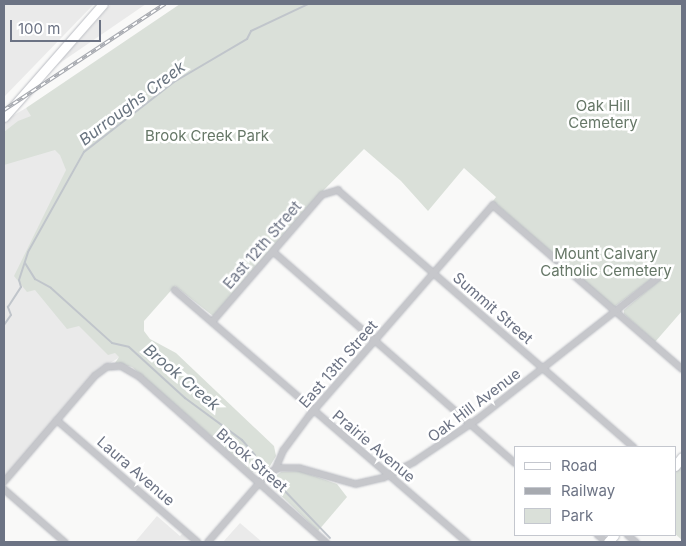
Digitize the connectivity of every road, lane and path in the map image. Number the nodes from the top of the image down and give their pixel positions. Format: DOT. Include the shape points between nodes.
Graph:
graph roads {
  1 [pos="103,4"];
  2 [pos="4,117"];
  3 [pos="334,190"];
  4 [pos="274,252"];
  5 [pos="433,272"];
  6 [pos="663,274"];
  7 [pos="175,290"];
  8 [pos="615,311"];
  9 [pos="212,322"];
  10 [pos="374,341"];
  11 [pos="543,368"];
  12 [pos="682,369"];
  13 [pos="314,410"];
  14 [pos="57,420"];
  15 [pos="471,424"];
  16 [pos="633,446"];
  17 [pos="514,462"];
  18 [pos="274,470"];
  19 [pos="390,475"];
  20 [pos="4,482"];
  21 [pos="261,482"];
  22 [pos="4,489"];
  23 [pos="65,542"];
  24 [pos="198,542"];
  25 [pos="208,542"];
  26 [pos="326,542"];
  27 [pos="467,542"];
  1 -- 2 [label="street"];
  3 -- 4 [label="street, East 12th Street" via="322,195"];
  3 -- 5 [label="street, Summit Street" via="344,194"];
  4 -- 9 [label="street, East 12th Street"];
  4 -- 10 [label="street"];
  5 -- 8 [label="street, East 13th Street" via="493,205"];
  5 -- 10 [label="street, East 13th Street"];
  5 -- 11 [label="street, Summit Street"];
  6 -- 8 [label="street, Oak Hill Avenue"];
  7 -- 9 [label="street, Prairie Avenue"];
  8 -- 11 [label="street, Oak Hill Avenue"];
  8 -- 12 [label="street"];
  9 -- 13 [label="street, Prairie Avenue"];
  10 -- 13 [label="street, East 13th Street"];
  10 -- 15 [label="street"];
  11 -- 15 [label="street, Oak Hill Avenue"];
  11 -- 16 [label="street, Summit Street"];
  13 -- 18 [label="street, East 13th Street" via="283,450"];
  13 -- 19 [label="street, Prairie Avenue"];
  14 -- 20 [label="street"];
  14 -- 21 [label="street, Brook Street" via="95,376 112,366 130,369"];
  14 -- 24 [label="street, Laura Avenue"];
  15 -- 17 [label="street"];
  15 -- 19 [label="street, Oak Hill Avenue"];
  18 -- 19 [label="street, Oak Hill Avenue" via="300,468 356,484"];
  18 -- 21 [label="street, East 13th Street"];
  19 -- 27 [label="street, Prairie Avenue"];
  21 -- 25 [label="street, East 13th Street"];
  21 -- 26 [label="street, Brook Street"];
  22 -- 23 [label="street"];
}
